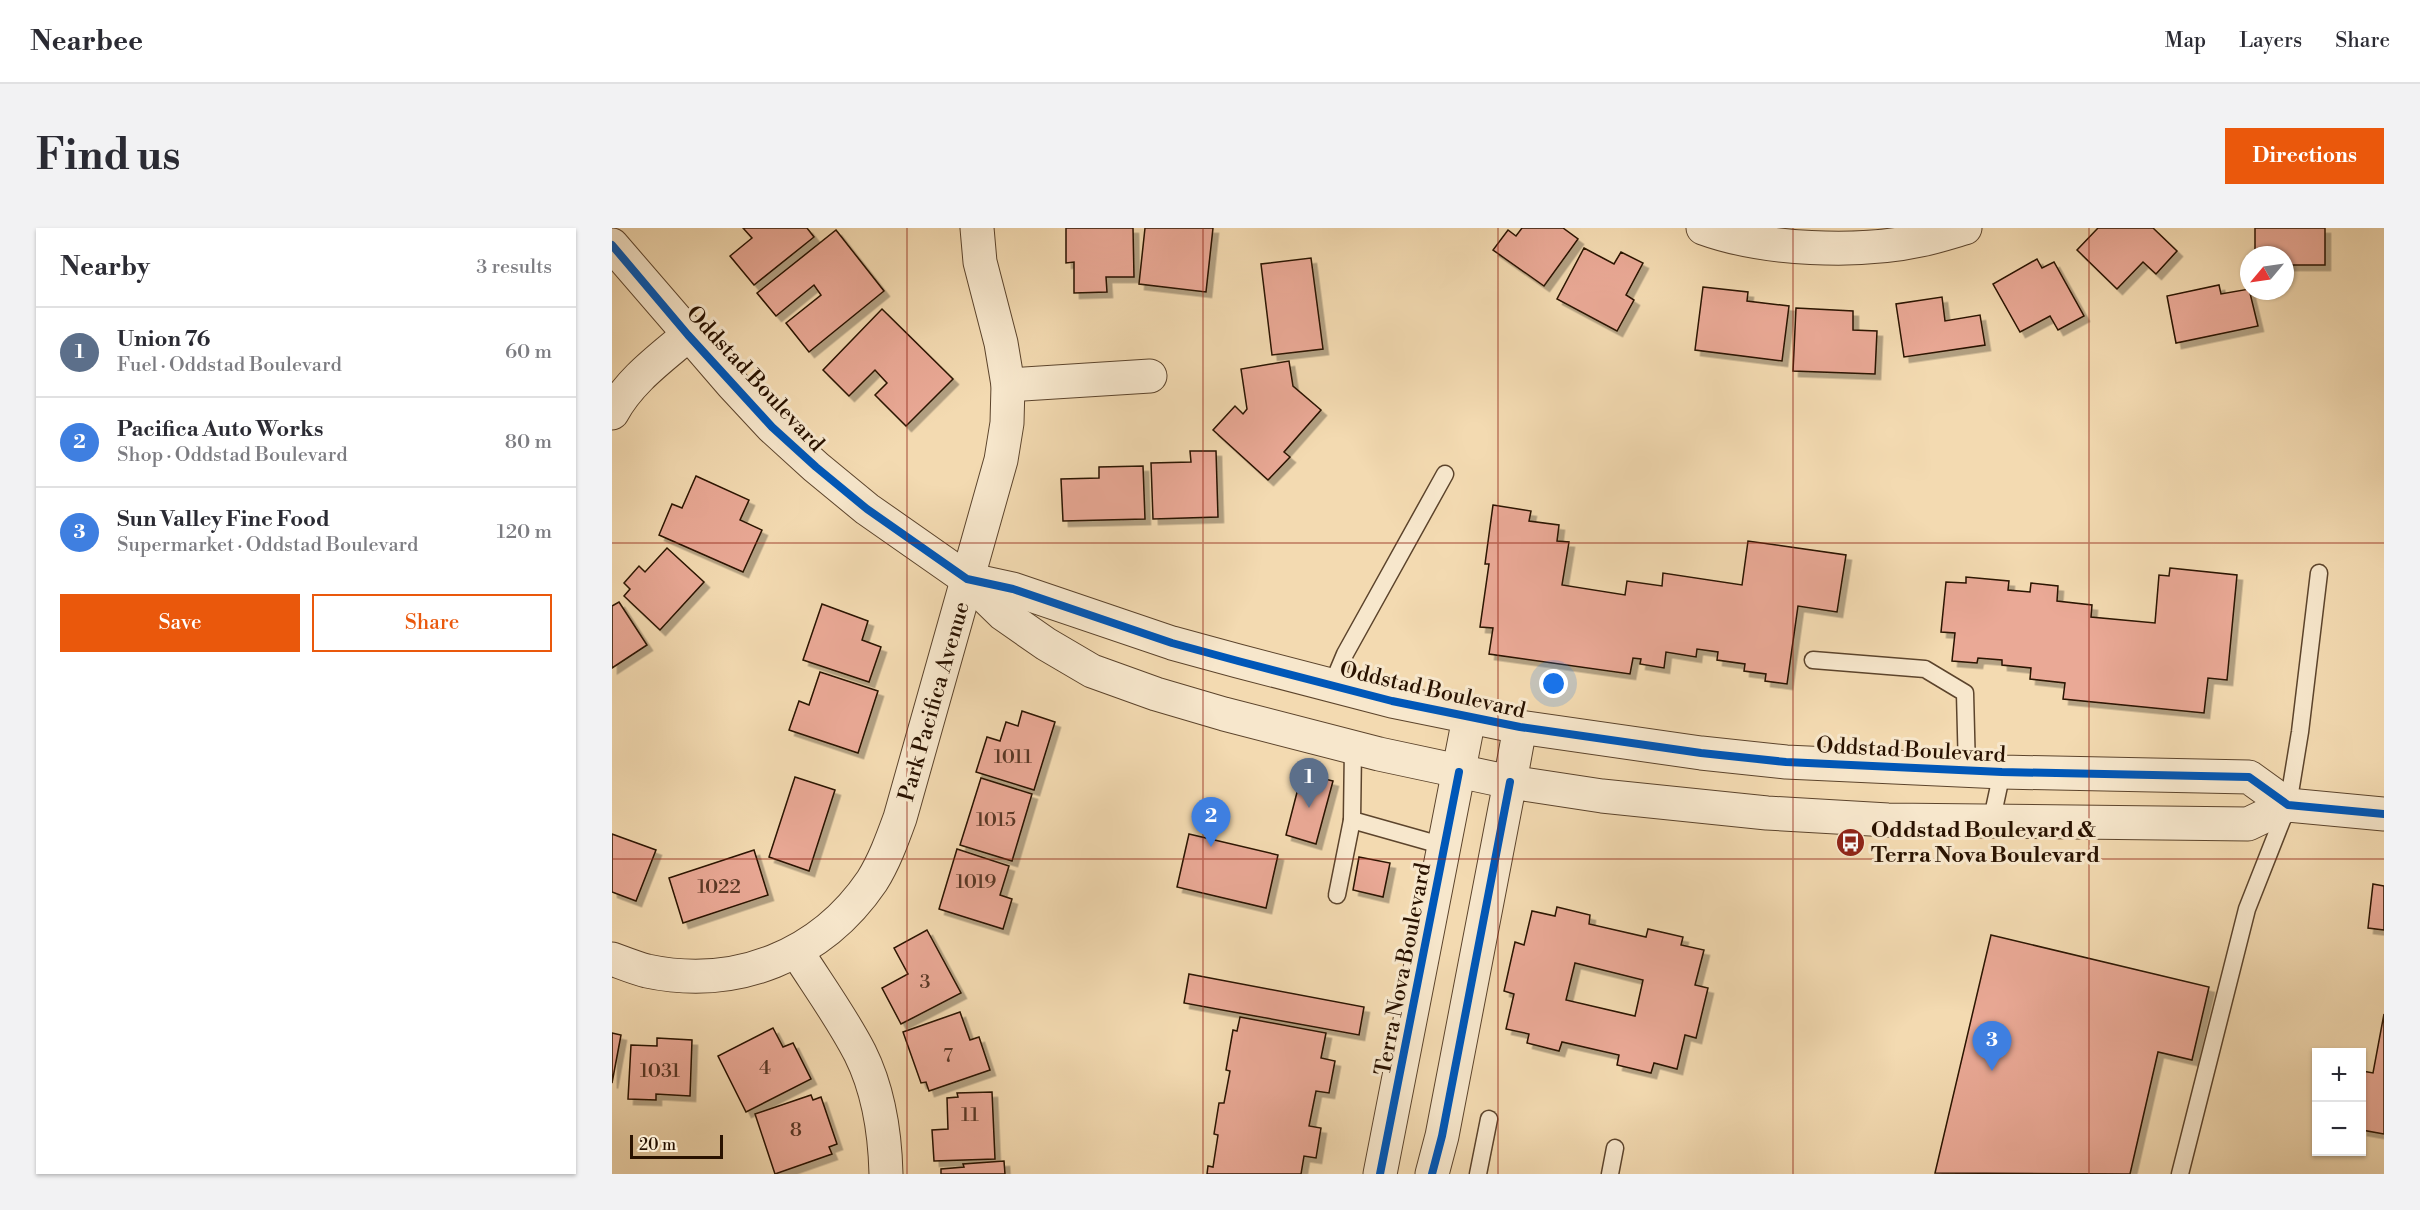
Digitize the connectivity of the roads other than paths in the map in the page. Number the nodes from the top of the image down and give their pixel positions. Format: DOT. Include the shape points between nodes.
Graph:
graph roads {
  1 [pos="977,228"];
  2 [pos="1703,228"];
  3 [pos="1965,228"];
  4 [pos="612,245"];
  5 [pos="688,335"];
  6 [pos="1150,376"];
  7 [pos="1008,385"];
  8 [pos="612,413"];
  9 [pos="1445,474"];
  10 [pos="2319,573"];
  11 [pos="967,579"];
  12 [pos="1813,660"];
  13 [pos="1332,685"];
  14 [pos="1469,718"];
  15 [pos="1520,727"];
  16 [pos="1353,748"];
  17 [pos="1967,771"];
  18 [pos="1459,772"];
  19 [pos="2002,772"];
  20 [pos="1510,782"];
  21 [pos="2288,805"];
  22 [pos="2384,814"];
  23 [pos="1352,820"];
  24 [pos="1991,823"];
  25 [pos="1444,846"];
  26 [pos="1337,895"];
  27 [pos="797,952"];
  28 [pos="612,958"];
  29 [pos="1489,1119"];
  30 [pos="1615,1148"];
  31 [pos="886,1174"];
  32 [pos="1380,1174"];
  33 [pos="1432,1174"];
  34 [pos="1478,1174"];
  35 [pos="1610,1174"];
  36 [pos="2180,1174"];
  1 -- 7 [label="street, Park Pacifica Avenue" via="980,262"];
  2 -- 3 [label="street" via="1763,242 1822,248 1871,247 1921,240"];
  4 -- 5 [label="street, Oddstad Boulevard"];
  5 -- 8 [label="street" via="642,374 621,396"];
  5 -- 11 [label="street, Oddstad Boulevard" via="772,427 816,467 875,516"];
  6 -- 7 [label="street"];
  7 -- 11 [label="street, Park Pacifica Avenue" via="1001,460"];
  9 -- 13 [label="lane" via="1345,654"];
  10 -- 21 [label="lane"];
  11 -- 13 [label="street, Oddstad Boulevard" via="1013,589 1172,643"];
  11 -- 16 [label="street, Oddstad Boulevard" via="1003,614 1092,671 1156,694"];
  11 -- 27 [label="street, Park Pacifica Avenue" via="888,851 849,910 825,934"];
  12 -- 17 [label="lane" via="1925,669 1965,693"];
  13 -- 14 [label="street, Oddstad Boulevard"];
  14 -- 15 [label="street, Oddstad Boulevard"];
  14 -- 18 [label="street, Terra Nova Boulevard"];
  15 -- 17 [label="street, Oddstad Boulevard" via="1722,756"];
  15 -- 20 [label="street"];
  16 -- 18 [label="street, Oddstad Boulevard"];
  16 -- 23 [label="lane"];
  17 -- 19 [label="street, Oddstad Boulevard"];
  18 -- 20 [label="street, Oddstad Boulevard"];
  18 -- 25 [label="street, Terra Nova Boulevard"];
  19 -- 21 [label="street, Oddstad Boulevard" via="2249,777"];
  19 -- 24 [label="lane"];
  20 -- 24 [label="street, Oddstad Boulevard" via="1624,799 1767,813"];
  20 -- 33 [label="street"];
  21 -- 22 [label="street"];
  21 -- 24 [label="street, Oddstad Boulevard" via="2248,824"];
  21 -- 36 [label="lane" via="2247,909"];
  23 -- 25 [label="lane"];
  23 -- 26 [label="lane"];
  25 -- 32 [label="street, Terra Nova Boulevard"];
  27 -- 28 [label="street, Park Pacifica Avenue" via="725,975 686,977 646,970"];
  27 -- 31 [label="street" via="861,1055 883,1128"];
  29 -- 34 [label="lane"];
  30 -- 35 [label="lane"];
}
